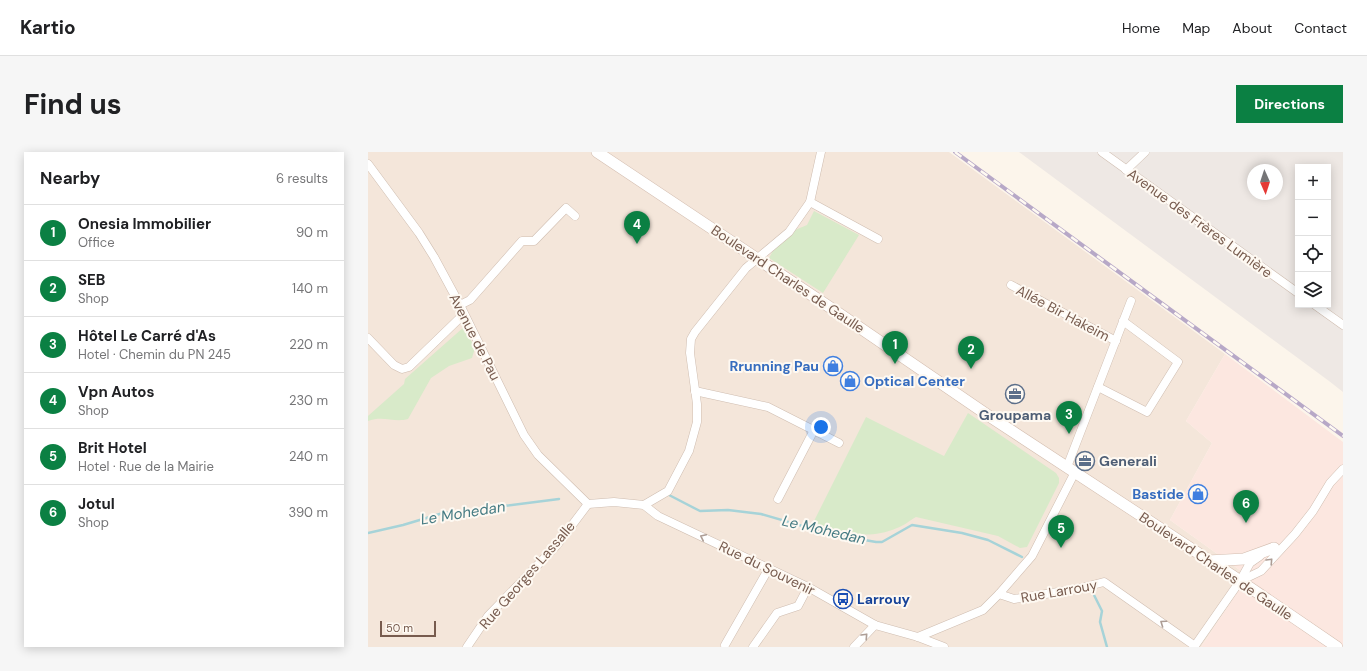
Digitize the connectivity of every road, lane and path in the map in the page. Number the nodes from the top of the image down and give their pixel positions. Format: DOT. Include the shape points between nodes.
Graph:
graph roads {
  1 [pos="597,152"];
  2 [pos="821,152"];
  3 [pos="1102,152"];
  4 [pos="1145,152"];
  5 [pos="368,164"];
  6 [pos="1126,170"];
  7 [pos="810,202"];
  8 [pos="575,216"];
  9 [pos="878,238"];
  10 [pos="758,258"];
  11 [pos="1011,284"];
  12 [pos="1295,291"];
  13 [pos="1131,301"];
  14 [pos="460,304"];
  15 [pos="1319,308"];
  16 [pos="464,314"];
  17 [pos="1123,321"];
  18 [pos="1343,325"];
  19 [pos="368,338"];
  20 [pos="1116,341"];
  21 [pos="1098,387"];
  22 [pos="695,391"];
  23 [pos="814,430"];
  24 [pos="839,443"];
  25 [pos="1343,469"];
  26 [pos="1071,470"];
  27 [pos="778,499"];
  28 [pos="588,504"];
  29 [pos="644,505"];
  30 [pos="1295,534"];
  31 [pos="1274,548"];
  32 [pos="1208,561"];
  33 [pos="769,568"];
  34 [pos="1240,581"];
  35 [pos="808,587"];
  36 [pos="999,594"];
  37 [pos="875,625"];
  38 [pos="918,637"];
  39 [pos="725,645"];
  40 [pos="1194,646"];
  41 [pos="467,647"];
  42 [pos="753,647"];
  43 [pos="854,647"];
  44 [pos="944,647"];
  45 [pos="1337,647"];
  1 -- 10 [label="main road, Boulevard Charles de Gaulle"];
  2 -- 7 [label="street"];
  3 -- 6 [label="street, Avenue des Frères Lumière"];
  4 -- 6 [label="street"];
  5 -- 14 [label="street, Avenue de Pau" via="426,245"];
  6 -- 12 [label="street, Avenue des Frères Lumière"];
  7 -- 9 [label="street"];
  7 -- 10 [label="street" via="789,232"];
  8 -- 14 [label="street" via="566,208 534,241 522,241 470,300"];
  10 -- 22 [label="street" via="746,268 691,339 690,353"];
  10 -- 26 [label="main road, Boulevard Charles de Gaulle"];
  11 -- 20 [label="street, Allée Bir Hakeim"];
  13 -- 17 [label="street"];
  14 -- 16 [label="street, Avenue de Pau"];
  15 -- 18 [label="street"];
  16 -- 19 [label="street" via="409,367 402,369 394,365"];
  16 -- 28 [label="street, Avenue de Pau" via="524,435 538,455"];
  17 -- 20 [label="street"];
  17 -- 21 [label="street" via="1178,362 1147,412"];
  20 -- 21 [label="street"];
  21 -- 26 [label="street"];
  22 -- 23 [label="street" via="768,407"];
  22 -- 29 [label="street" via="697,422 689,451 668,491"];
  23 -- 24 [label="street"];
  23 -- 27 [label="street"];
  25 -- 30 [label="street" via="1330,483 1314,511"];
  26 -- 32 [label="main road, Boulevard Charles de Gaulle"];
  26 -- 36 [label="street" via="1032,556"];
  28 -- 29 [label="street" via="614,502"];
  28 -- 41 [label="street, Rue Georges Lassalle" via="557,545 488,616"];
  33 -- 29 [label="street, Rue du Souvenir, one-way" via="658,516"];
  30 -- 31 [label="street"];
  34 -- 30 [label="street, one-way" via="1261,570"];
  31 -- 32 [label="main road" via="1244,559"];
  31 -- 34 [label="street" via="1250,563"];
  32 -- 34 [label="main road, Boulevard Charles de Gaulle"];
  33 -- 35 [label="street, Rue du Souvenir"];
  33 -- 39 [label="street"];
  34 -- 40 [label="street"];
  34 -- 45 [label="main road, Boulevard Charles de Gaulle"];
  35 -- 37 [label="street, Rue du Souvenir"];
  35 -- 42 [label="street" via="798,606 777,613"];
  36 -- 38 [label="street" via="982,610"];
  40 -- 36 [label="street, Rue Larrouy, one-way" via="1104,582 1014,599"];
  37 -- 38 [label="street, Rue du Souvenir"];
  43 -- 37 [label="street, one-way"];
  38 -- 44 [label="street, Rue du Souvenir"];
}
